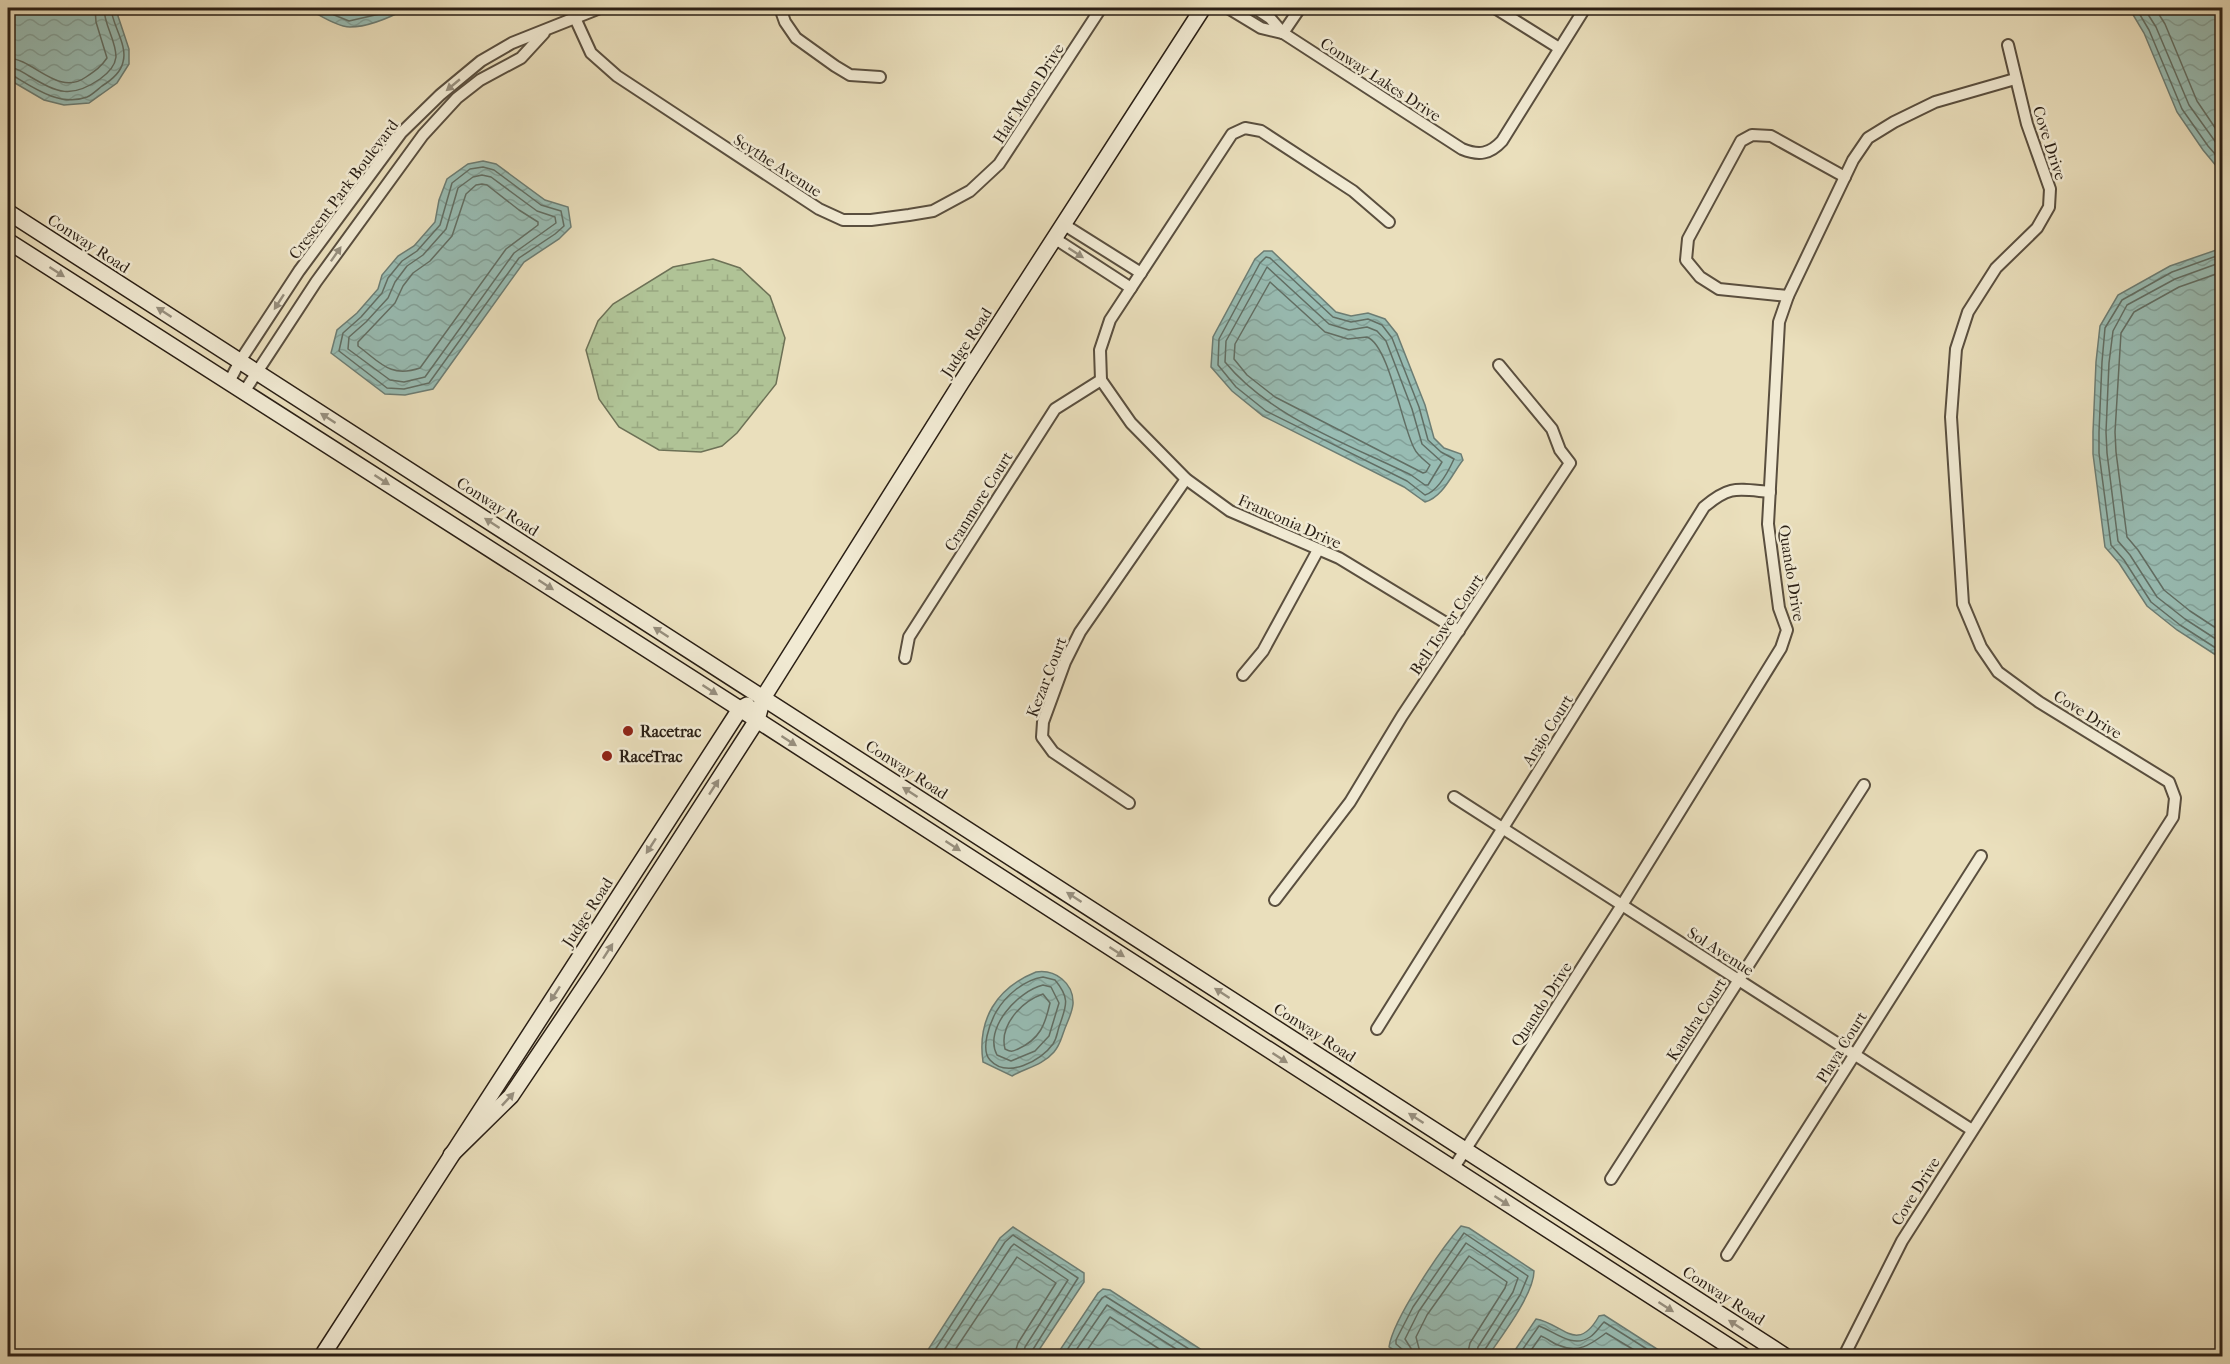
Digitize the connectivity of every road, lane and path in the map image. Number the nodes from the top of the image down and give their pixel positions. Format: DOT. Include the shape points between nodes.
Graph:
graph roads {
  1 [pos="600,8"];
  2 [pos="780,8"];
  3 [pos="1101,8"];
  4 [pos="1203,8"];
  5 [pos="1228,8"];
  6 [pos="1255,8"];
  7 [pos="1300,8"];
  8 [pos="1495,8"];
  9 [pos="1585,8"];
  10 [pos="575,18"];
  11 [pos="546,31"];
  12 [pos="1283,33"];
  13 [pos="2008,45"];
  14 [pos="1559,48"];
  15 [pos="499,50"];
  16 [pos="508,65"];
  17 [pos="880,77"];
  18 [pos="2015,79"];
  19 [pos="999,164"];
  20 [pos="1845,177"];
  21 [pos="8,212"];
  22 [pos="1389,222"];
  23 [pos="1063,224"];
  24 [pos="1054,238"];
  25 [pos="8,241"];
  26 [pos="1108,252"];
  27 [pos="1099,267"];
  28 [pos="299,271"];
  29 [pos="1141,273"];
  30 [pos="316,282"];
  31 [pos="1131,288"];
  32 [pos="1788,296"];
  33 [pos="240,361"];
  34 [pos="1499,365"];
  35 [pos="257,372"];
  36 [pos="1101,380"];
  37 [pos="229,382"];
  38 [pos="244,392"];
  39 [pos="1186,479"];
  40 [pos="1770,492"];
  41 [pos="1318,550"];
  42 [pos="493,551"];
  43 [pos="541,555"];
  44 [pos="1459,631"];
  45 [pos="905,658"];
  46 [pos="1243,675"];
  47 [pos="763,698"];
  48 [pos="740,709"];
  49 [pos="757,720"];
  50 [pos="1864,785"];
  51 [pos="1454,797"];
  52 [pos="1130,803"];
  53 [pos="1503,829"];
  54 [pos="1981,856"];
  55 [pos="1275,900"];
  56 [pos="1622,905"];
  57 [pos="1147,971"];
  58 [pos="1194,974"];
  59 [pos="1739,980"];
  60 [pos="1377,1029"];
  61 [pos="1854,1055"];
  62 [pos="1972,1130"];
  63 [pos="1465,1150"];
  64 [pos="451,1155"];
  65 [pos="1453,1170"];
  66 [pos="1611,1179"];
  67 [pos="1727,1255"];
  68 [pos="322,1356"];
  69 [pos="1744,1356"];
  70 [pos="1785,1356"];
  71 [pos="1844,1356"];
  1 -- 10 [label="street, Crescent Park Boulevard"];
  2 -- 17 [label="street" via="796,38 835,66 850,75"];
  3 -- 19 [label="street, Half Moon Drive"];
  4 -- 23 [label="main road, Judge Road"];
  5 -- 12 [label="street, Conway Lakes Drive" via="1261,28"];
  6 -- 12 [label="street, Conway Lakes Drive"];
  7 -- 12 [label="street"];
  8 -- 14 [label="street"];
  9 -- 14 [label="street"];
  10 -- 11 [label="street, Crescent Park Boulevard"];
  10 -- 19 [label="street, Scythe Avenue" via="591,53 616,76 819,209 843,220 933,211 970,191"];
  11 -- 15 [label="street, Crescent Park Boulevard"];
  11 -- 16 [label="street, Crescent Park Boulevard" via="521,58"];
  12 -- 14 [label="street, Conway Lakes Drive" via="1475,155 1493,151 1502,141"];
  13 -- 18 [label="street, Cove Drive"];
  15 -- 16 [label="street"];
  15 -- 28 [label="street, Crescent Park Boulevard, one-way" via="440,95 401,133"];
  30 -- 16 [label="street, Crescent Park Boulevard, one-way" via="423,135 458,98"];
  18 -- 20 [label="street, Quando Drive" via="1935,102 1894,122 1868,138"];
  18 -- 62 [label="street, Cove Drive" via="2050,189 2049,207 2037,228 1996,268 1968,312 1956,349 1951,417 1963,604 1981,647 1998,672 2039,702 2169,782 2175,798 2173,817"];
  20 -- 32 [label="street, Quando Drive"];
  20 -- 32 [label="street" via="1772,136 1752,135 1741,141 1688,239 1686,260 1700,277 1719,289"];
  33 -- 21 [label="main road, Conway Road, one-way"];
  22 -- 29 [label="street" via="1344,185 1261,131 1245,128 1232,134"];
  23 -- 24 [label="main road, Judge Road"];
  23 -- 26 [label="street"];
  24 -- 27 [label="street, one-way"];
  24 -- 47 [label="main road, Judge Road"];
  25 -- 37 [label="main road, one-way"];
  26 -- 27 [label="street"];
  26 -- 29 [label="street"];
  27 -- 31 [label="street"];
  28 -- 30 [label="street"];
  28 -- 33 [label="street, Crescent Park Boulevard, one-way"];
  29 -- 31 [label="street"];
  30 -- 35 [label="street, Crescent Park Boulevard"];
  31 -- 36 [label="street" via="1110,320 1100,350"];
  32 -- 40 [label="street, Quando Drive" via="1779,322"];
  33 -- 35 [label="main road, Conway Road"];
  33 -- 37 [label="street, Crescent Park Boulevard"];
  34 -- 44 [label="street, Bell Tower Court" via="1552,429 1570,463"];
  35 -- 38 [label="street, Crescent Park Boulevard"];
  43 -- 35 [label="main road, Conway Road, one-way"];
  36 -- 39 [label="street, Franconia Drive" via="1131,423"];
  36 -- 45 [label="street, Cranmore Court" via="1055,409 909,637"];
  37 -- 38 [label="main road"];
  38 -- 42 [label="main road, one-way"];
  39 -- 41 [label="street, Franconia Drive" via="1230,511"];
  39 -- 52 [label="street, Kezar Court" via="1080,632 1043,722 1042,737 1053,752"];
  40 -- 53 [label="street, Arajo Court" via="1733,489 1704,507"];
  40 -- 56 [label="street, Quando Drive" via="1768,524 1773,565 1779,608 1787,630 1781,648"];
  41 -- 44 [label="street, Franconia Drive" via="1339,558"];
  41 -- 46 [label="street" via="1263,651"];
  42 -- 43 [label="main road" via="513,548"];
  42 -- 48 [label="main road, one-way"];
  47 -- 43 [label="main road, Conway Road, one-way"];
  44 -- 55 [label="street, Bell Tower Court" via="1350,802"];
  47 -- 48 [label="main road"];
  47 -- 49 [label="main road, Judge Road"];
  58 -- 47 [label="main road, Conway Road, one-way"];
  48 -- 49 [label="main road"];
  48 -- 64 [label="main road, Judge Road, one-way"];
  49 -- 57 [label="main road, one-way"];
  64 -- 49 [label="main road, Judge Road, one-way" via="512,1096"];
  50 -- 59 [label="street, Kandra Court"];
  51 -- 53 [label="street, Sol Avenue"];
  53 -- 56 [label="street, Sol Avenue"];
  53 -- 60 [label="street, Arajo Court"];
  54 -- 61 [label="street, Playa Court"];
  56 -- 59 [label="street, Sol Avenue"];
  56 -- 63 [label="street, Quando Drive"];
  57 -- 58 [label="main road" via="1169,969"];
  57 -- 65 [label="main road, one-way"];
  63 -- 58 [label="main road, Conway Road, one-way"];
  59 -- 61 [label="street, Sol Avenue"];
  59 -- 66 [label="street, Kandra Court"];
  61 -- 62 [label="street, Sol Avenue"];
  61 -- 67 [label="street, Playa Court"];
  62 -- 71 [label="street, Cove Drive" via="1902,1241"];
  63 -- 65 [label="street, Quando Drive"];
  70 -- 63 [label="main road, Conway Road, one-way"];
  64 -- 68 [label="main road, Judge Road"];
  65 -- 69 [label="main road, one-way"];
}
